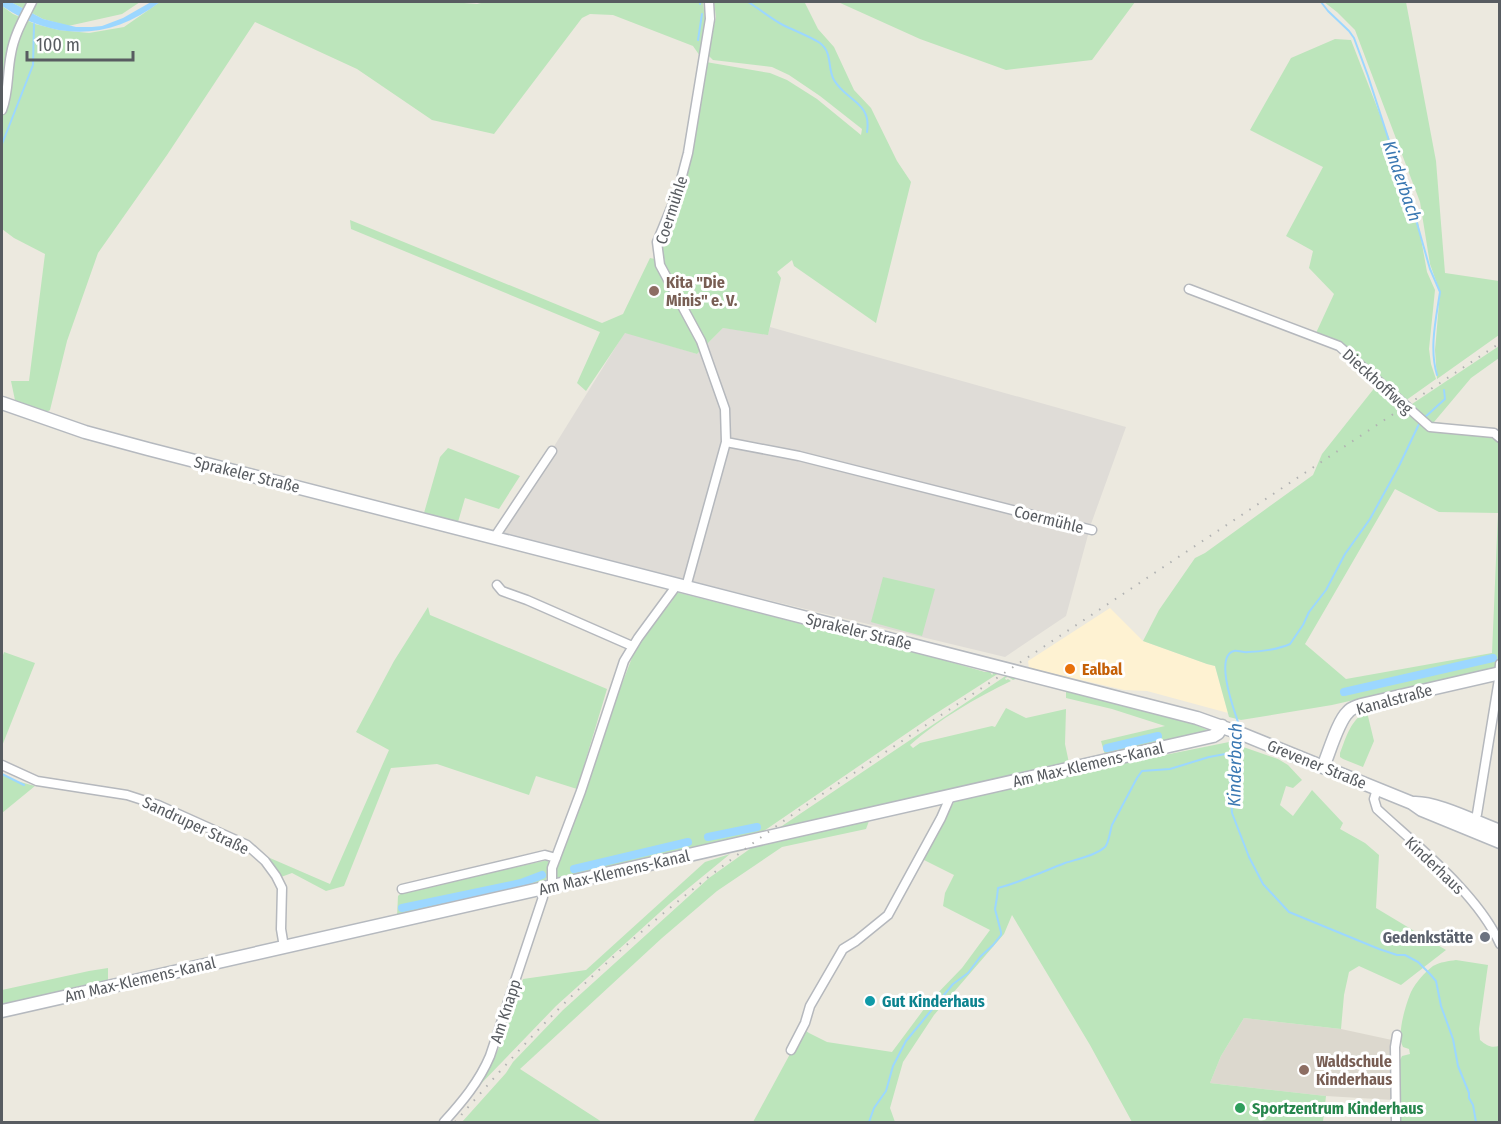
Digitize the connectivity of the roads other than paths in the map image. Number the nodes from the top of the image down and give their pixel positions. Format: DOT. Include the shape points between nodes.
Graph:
graph roads {
  1 [pos="709,2"];
  2 [pos="32,3"];
  3 [pos="2,110"];
  4 [pos="1189,289"];
  5 [pos="2,403"];
  6 [pos="1500,438"];
  7 [pos="726,442"];
  8 [pos="552,451"];
  9 [pos="1092,530"];
  10 [pos="494,538"];
  11 [pos="497,585"];
  12 [pos="681,585"];
  13 [pos="632,646"];
  14 [pos="1500,664"];
  15 [pos="1499,673"];
  16 [pos="1226,728"];
  17 [pos="2,765"];
  18 [pos="1323,767"];
  19 [pos="1377,789"];
  20 [pos="951,795"];
  21 [pos="1412,803"];
  22 [pos="1477,814"];
  23 [pos="1500,831"];
  24 [pos="1500,842"];
  25 [pos="556,858"];
  26 [pos="547,888"];
  27 [pos="402,889"];
  28 [pos="1500,944"];
  29 [pos="284,947"];
  30 [pos="2,1011"];
  31 [pos="1397,1035"];
  32 [pos="791,1050"];
  33 [pos="444,1122"];
  34 [pos="1396,1122"];
  1 -- 7 [label="street, Coermühle" via="710,18 688,153 678,191 657,242 660,265 700,340 725,409"];
  2 -- 3 [label="street" via="10,56"];
  4 -- 6 [label="street, Dieckhoffweg" via="1339,346 1429,426 1494,433"];
  5 -- 10 [label="main road, Sprakeler Straße" via="96,435"];
  7 -- 9 [label="street, Coermühle" via="799,456"];
  7 -- 12 [label="street, Coermühle"];
  8 -- 10 [label="street"];
  10 -- 12 [label="main road, Sprakeler Straße"];
  11 -- 13 [label="street" via="502,591"];
  12 -- 13 [label="street, Am Knapp"];
  12 -- 16 [label="main road, Sprakeler Straße" via="1149,704"];
  13 -- 25 [label="street, Am Knapp"];
  14 -- 15 [label="street"];
  15 -- 18 [label="main road, Kanalstraße" via="1353,708 1342,721"];
  15 -- 22 [label="street"];
  16 -- 18 [label="main road, Grevener Straße"];
  16 -- 20 [label="main road, Am Max-Klemens-Kanal" via="1212,736"];
  17 -- 29 [label="street, Sandruper Straße" via="37,781 127,795 158,805 247,845 265,861 282,888"];
  18 -- 19 [label="main road, Grevener Straße"];
  19 -- 21 [label="main road, Grevener Straße"];
  19 -- 28 [label="street, Kinderhaus" via="1377,809 1460,888 1493,928"];
  20 -- 26 [label="main road, Am Max-Klemens-Kanal"];
  20 -- 32 [label="street" via="888,915 843,949 810,1006"];
  21 -- 23 [label="main road, Grevener Straße" via="1434,805"];
  21 -- 24 [label="main road, Grevener Straße"];
  25 -- 26 [label="street, Am Knapp"];
  25 -- 27 [label="street, Am Max-Klemens-Kanal" via="545,855"];
  26 -- 29 [label="main road, Am Max-Klemens-Kanal"];
  26 -- 33 [label="street, Am Knapp" via="490,1056 471,1090"];
  29 -- 30 [label="main road, Am Max-Klemens-Kanal"];
  31 -- 34 [label="street"];
}
